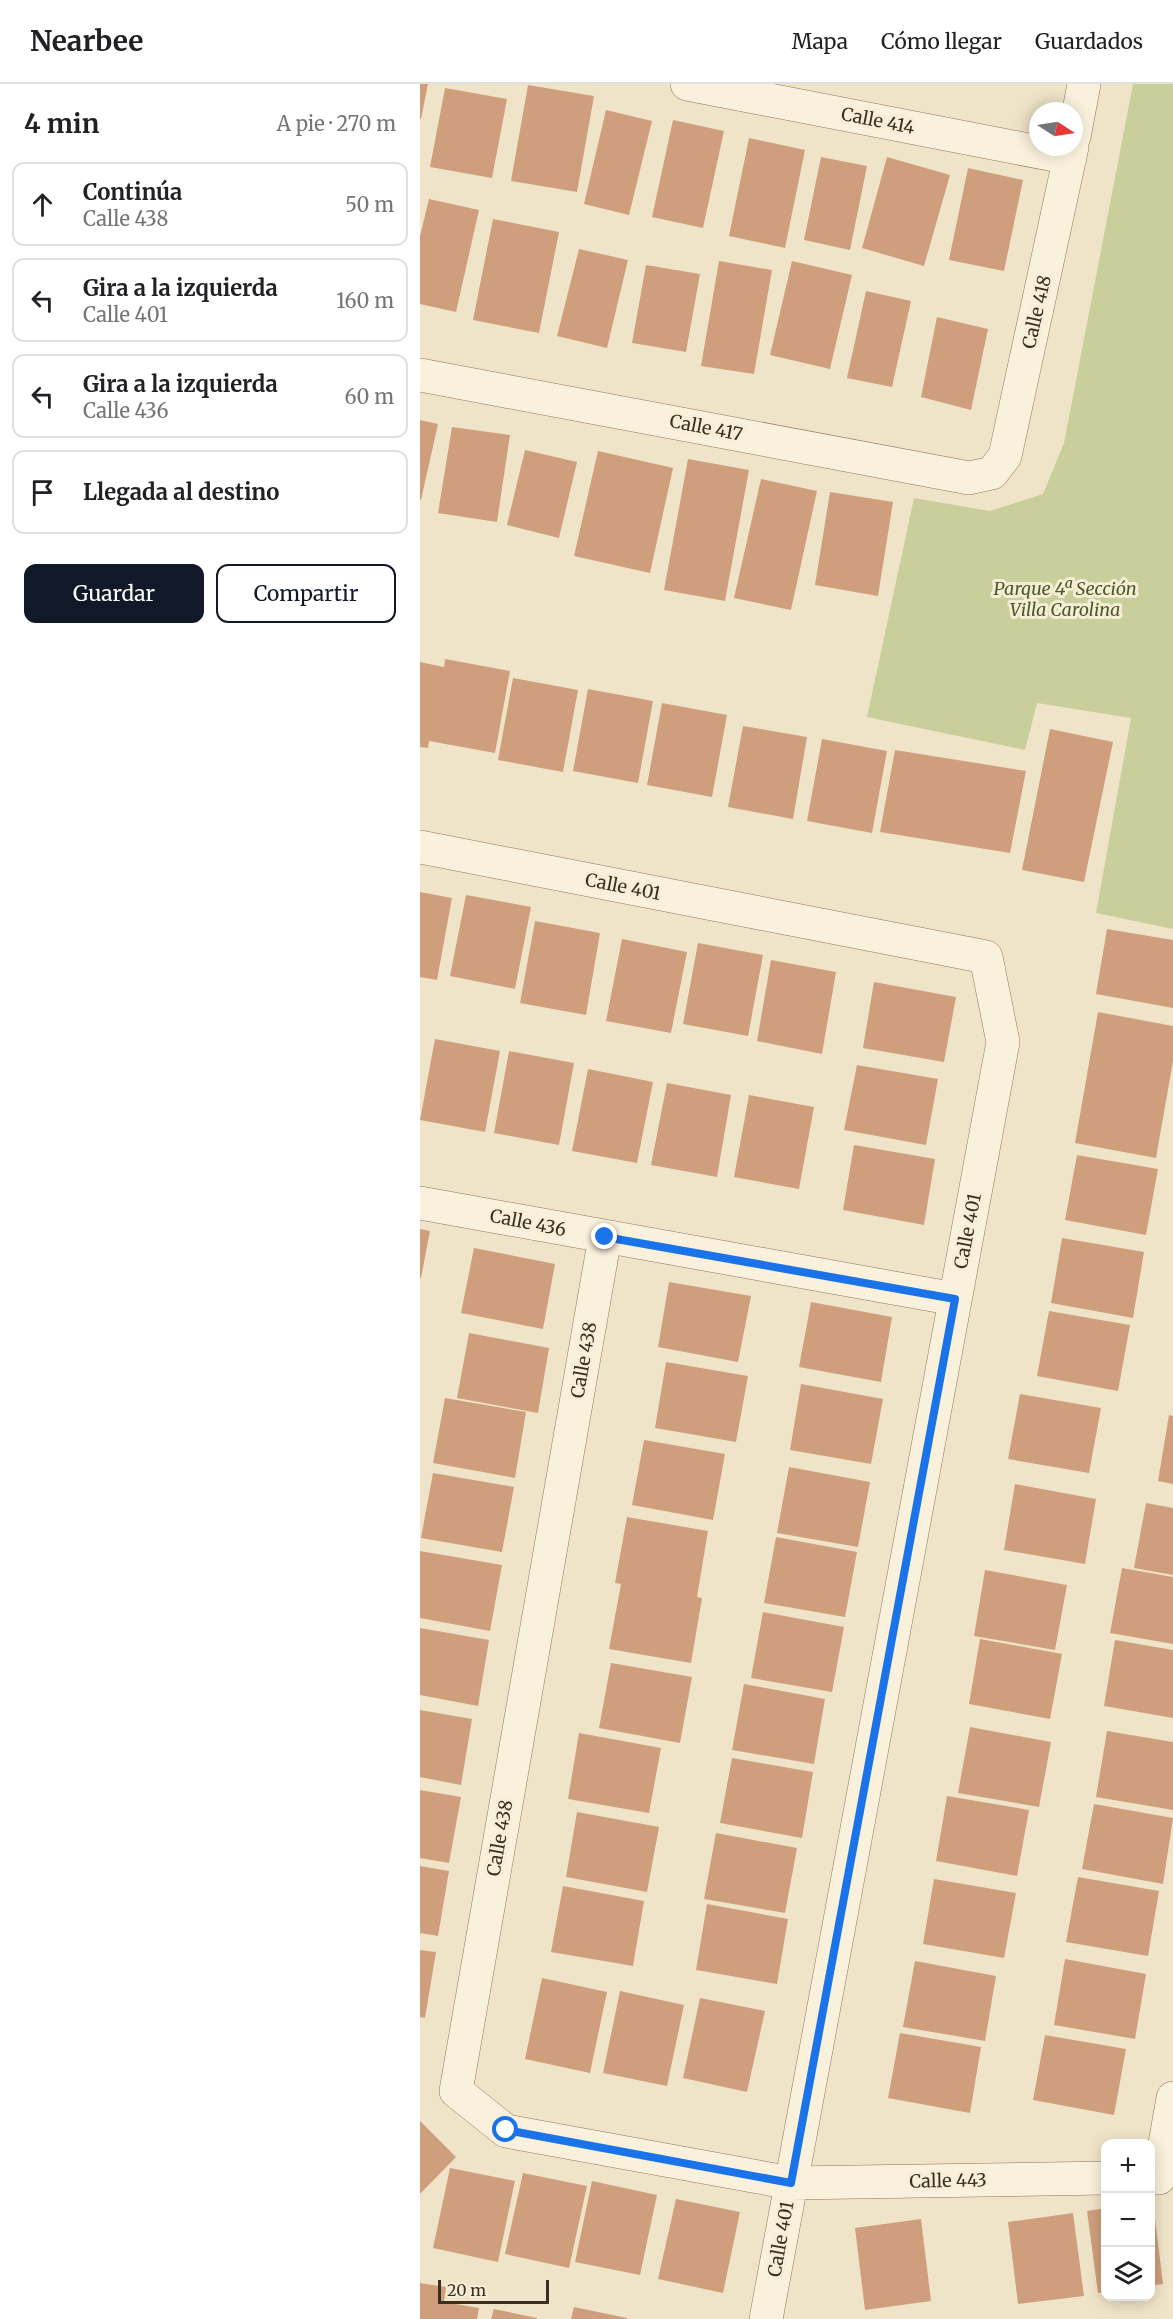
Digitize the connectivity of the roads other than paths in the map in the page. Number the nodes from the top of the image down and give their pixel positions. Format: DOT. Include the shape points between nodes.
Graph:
graph roads {
  1 [pos="687,84"];
  2 [pos="1084,84"];
  3 [pos="1081,102"];
  4 [pos="1029,140"];
  5 [pos="1070,156"];
  6 [pos="420,375"];
  7 [pos="992,473"];
  8 [pos="420,847"];
  9 [pos="420,1203"];
  10 [pos="605,1237"];
  11 [pos="955,1299"];
  12 [pos="1173,2098"];
  13 [pos="1101,2178"];
  14 [pos="1161,2178"];
  15 [pos="791,2183"];
  16 [pos="766,2319"];
  1 -- 4 [label="street, Calle 414"];
  2 -- 3 [label="street, Calle 418"];
  5 -- 7 [label="street, Calle 418" via="1005,456"];
  6 -- 7 [label="street, Calle 417" via="969,477"];
  8 -- 11 [label="street, Calle 401" via="986,957 1003,1042"];
  9 -- 10 [label="street, Calle 436"];
  10 -- 11 [label="street, Calle 436"];
  10 -- 15 [label="street, Calle 438" via="456,2091 506,2130"];
  11 -- 15 [label="street, Calle 401"];
  12 -- 14 [label="street"];
  13 -- 15 [label="street, Calle 443"];
  15 -- 16 [label="street, Calle 401"];
}
